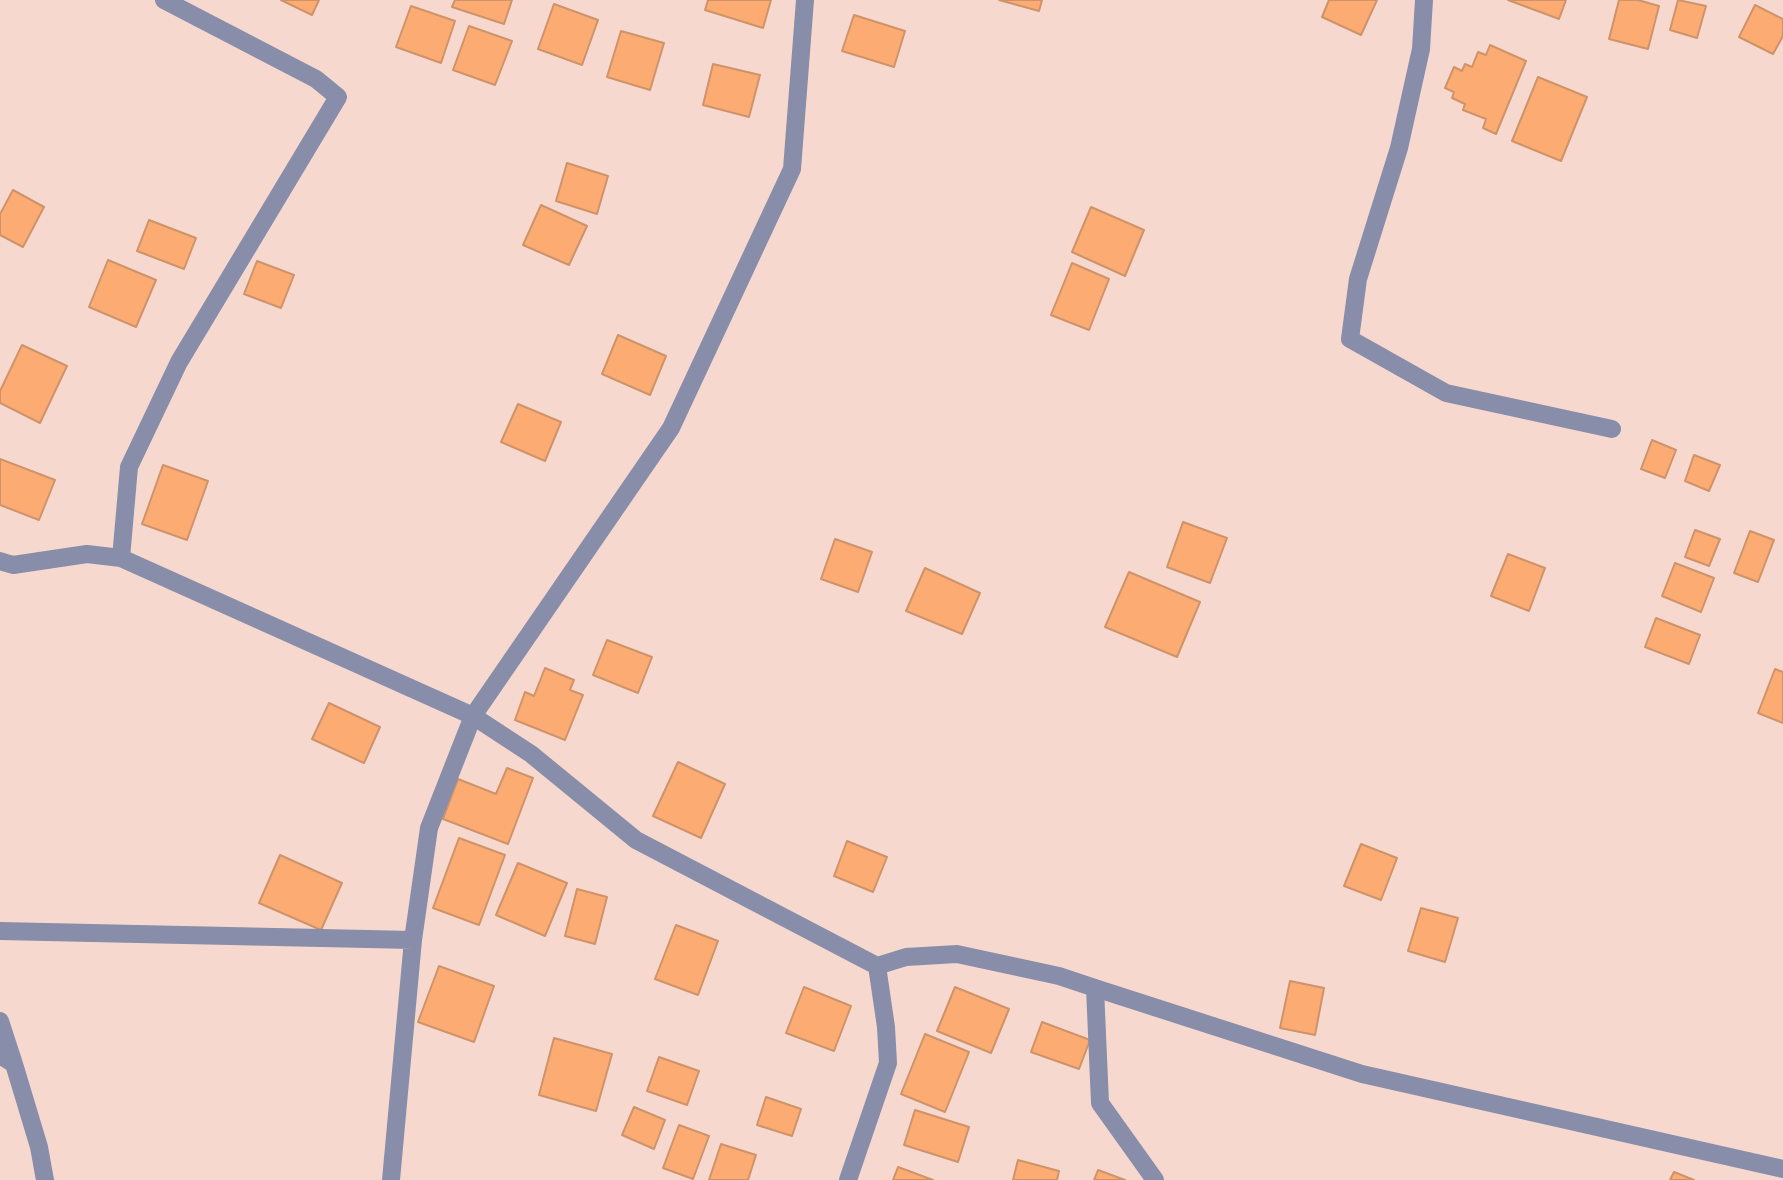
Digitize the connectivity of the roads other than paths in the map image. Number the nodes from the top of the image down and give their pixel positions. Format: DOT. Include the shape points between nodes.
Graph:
graph roads {
  1 [pos="164,0"];
  2 [pos="805,0"];
  3 [pos="1423,0"];
  4 [pos="1612,429"];
  5 [pos="121,558"];
  6 [pos="0,561"];
  7 [pos="473,716"];
  8 [pos="0,931"];
  9 [pos="412,940"];
  10 [pos="877,966"];
  11 [pos="1095,988"];
  12 [pos="0,1021"];
  13 [pos="7,1059"];
  14 [pos="1783,1169"];
  15 [pos="45,1180"];
  16 [pos="391,1180"];
  17 [pos="848,1180"];
  18 [pos="1155,1180"];
  1 -- 5 [label="street" via="316,79 338,97 179,362 129,467"];
  2 -- 7 [label="street" via="792,169 671,428"];
  3 -- 4 [label="street" via="1418,61 1399,148 1358,279 1350,339 1446,393"];
  5 -- 6 [label="street" via="88,554 13,565"];
  5 -- 7 [label="street"];
  7 -- 9 [label="street" via="429,828"];
  7 -- 10 [label="street" via="531,754 636,840"];
  8 -- 9 [label="street"];
  9 -- 16 [label="street"];
  10 -- 11 [label="street" via="906,957 957,954"];
  10 -- 17 [label="street" via="888,1063"];
  11 -- 14 [label="street" via="1362,1074"];
  11 -- 18 [label="street" via="1100,1103"];
  12 -- 13 [label="street"];
  13 -- 15 [label="street" via="39,1147"];
}
